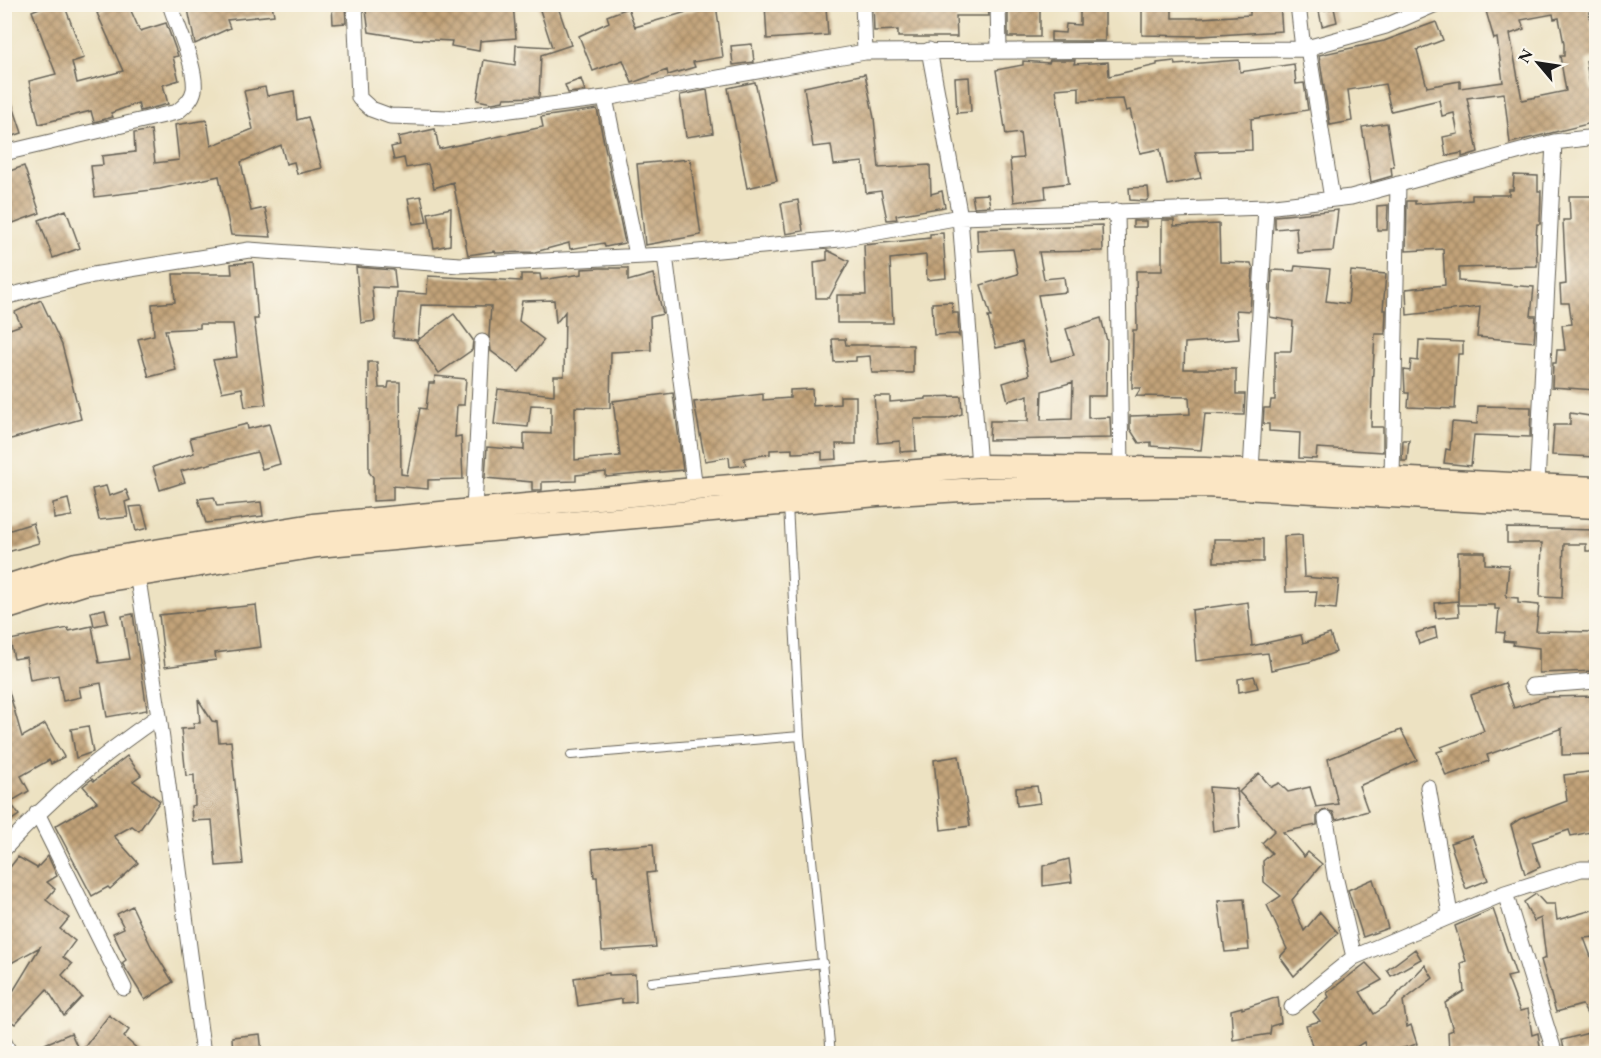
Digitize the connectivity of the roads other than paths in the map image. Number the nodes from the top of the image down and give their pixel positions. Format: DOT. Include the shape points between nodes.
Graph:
graph roads {
  1 [pos="170,4"];
  2 [pos="355,4"];
  3 [pos="862,4"];
  4 [pos="998,4"];
  5 [pos="1298,4"];
  6 [pos="1436,4"];
  7 [pos="999,49"];
  8 [pos="1305,49"];
  9 [pos="929,50"];
  10 [pos="864,52"];
  11 [pos="604,98"];
  12 [pos="1596,137"];
  13 [pos="1554,142"];
  14 [pos="4,153"];
  15 [pos="1398,184"];
  16 [pos="1332,199"];
  17 [pos="1266,207"];
  18 [pos="1117,211"];
  19 [pos="960,217"];
  20 [pos="637,255"];
  21 [pos="665,255"];
  22 [pos="4,297"];
  23 [pos="482,342"];
  24 [pos="979,466"];
  25 [pos="1121,467"];
  26 [pos="1251,471"];
  27 [pos="1392,478"];
  28 [pos="1537,485"];
  29 [pos="1596,488"];
  30 [pos="695,489"];
  31 [pos="788,503"];
  32 [pos="1596,507"];
  33 [pos="474,510"];
  34 [pos="137,573"];
  35 [pos="4,587"];
  36 [pos="4,609"];
  37 [pos="1596,681"];
  38 [pos="1532,686"];
  39 [pos="159,716"];
  40 [pos="800,736"];
  41 [pos="571,755"];
  42 [pos="1428,787"];
  43 [pos="37,813"];
  44 [pos="1326,819"];
  45 [pos="4,849"];
  46 [pos="1596,869"];
  47 [pos="1505,893"];
  48 [pos="1450,914"];
  49 [pos="1354,957"];
  50 [pos="824,963"];
  51 [pos="651,982"];
  52 [pos="124,988"];
  53 [pos="1292,1007"];
  54 [pos="4,1042"];
  55 [pos="10,1053"];
  56 [pos="203,1053"];
  57 [pos="831,1053"];
  58 [pos="1555,1053"];
  1 -- 14 [label="street" via="192,72 194,91 188,103 177,112"];
  2 -- 11 [label="street" via="359,98 371,109 390,116 448,118"];
  3 -- 10 [label="street"];
  4 -- 7 [label="street"];
  5 -- 8 [label="street"];
  6 -- 8 [label="street" via="1386,26"];
  7 -- 8 [label="street"];
  7 -- 9 [label="street"];
  8 -- 16 [label="street"];
  9 -- 10 [label="street"];
  9 -- 19 [label="street"];
  10 -- 11 [label="street"];
  11 -- 20 [label="street"];
  12 -- 13 [label="street"];
  13 -- 15 [label="street"];
  13 -- 28 [label="street"];
  15 -- 16 [label="street"];
  15 -- 27 [label="street"];
  16 -- 17 [label="street"];
  17 -- 18 [label="street"];
  17 -- 26 [label="street"];
  18 -- 19 [label="street"];
  18 -- 25 [label="street"];
  19 -- 21 [label="street" via="840,239"];
  19 -- 24 [label="street"];
  20 -- 21 [label="street"];
  20 -- 22 [label="street" via="460,265 249,250 93,275"];
  21 -- 30 [label="street"];
  23 -- 33 [label="street"];
  24 -- 25 [label="main road"];
  24 -- 30 [label="main road"];
  25 -- 26 [label="main road"];
  26 -- 27 [label="main road"];
  27 -- 28 [label="main road"];
  28 -- 29 [label="main road"];
  30 -- 33 [label="main road"];
  31 -- 32 [label="main road" via="979,489 1205,486"];
  31 -- 34 [label="main road" via="317,546"];
  31 -- 40 [label="lane"];
  33 -- 35 [label="main road" via="313,525 140,553 76,564"];
  34 -- 36 [label="main road" via="83,584"];
  34 -- 39 [label="street"];
  37 -- 38 [label="street"];
  39 -- 43 [label="street" via="108,751"];
  39 -- 56 [label="street"];
  40 -- 41 [label="lane"];
  40 -- 50 [label="lane"];
  42 -- 48 [label="street"];
  43 -- 45 [label="street"];
  43 -- 52 [label="street"];
  44 -- 49 [label="street"];
  46 -- 47 [label="street" via="1581,869"];
  47 -- 48 [label="street"];
  47 -- 58 [label="street"];
  48 -- 49 [label="street"];
  49 -- 53 [label="street"];
  50 -- 51 [label="lane"];
  50 -- 57 [label="lane"];
  54 -- 55 [label="street"];
}
